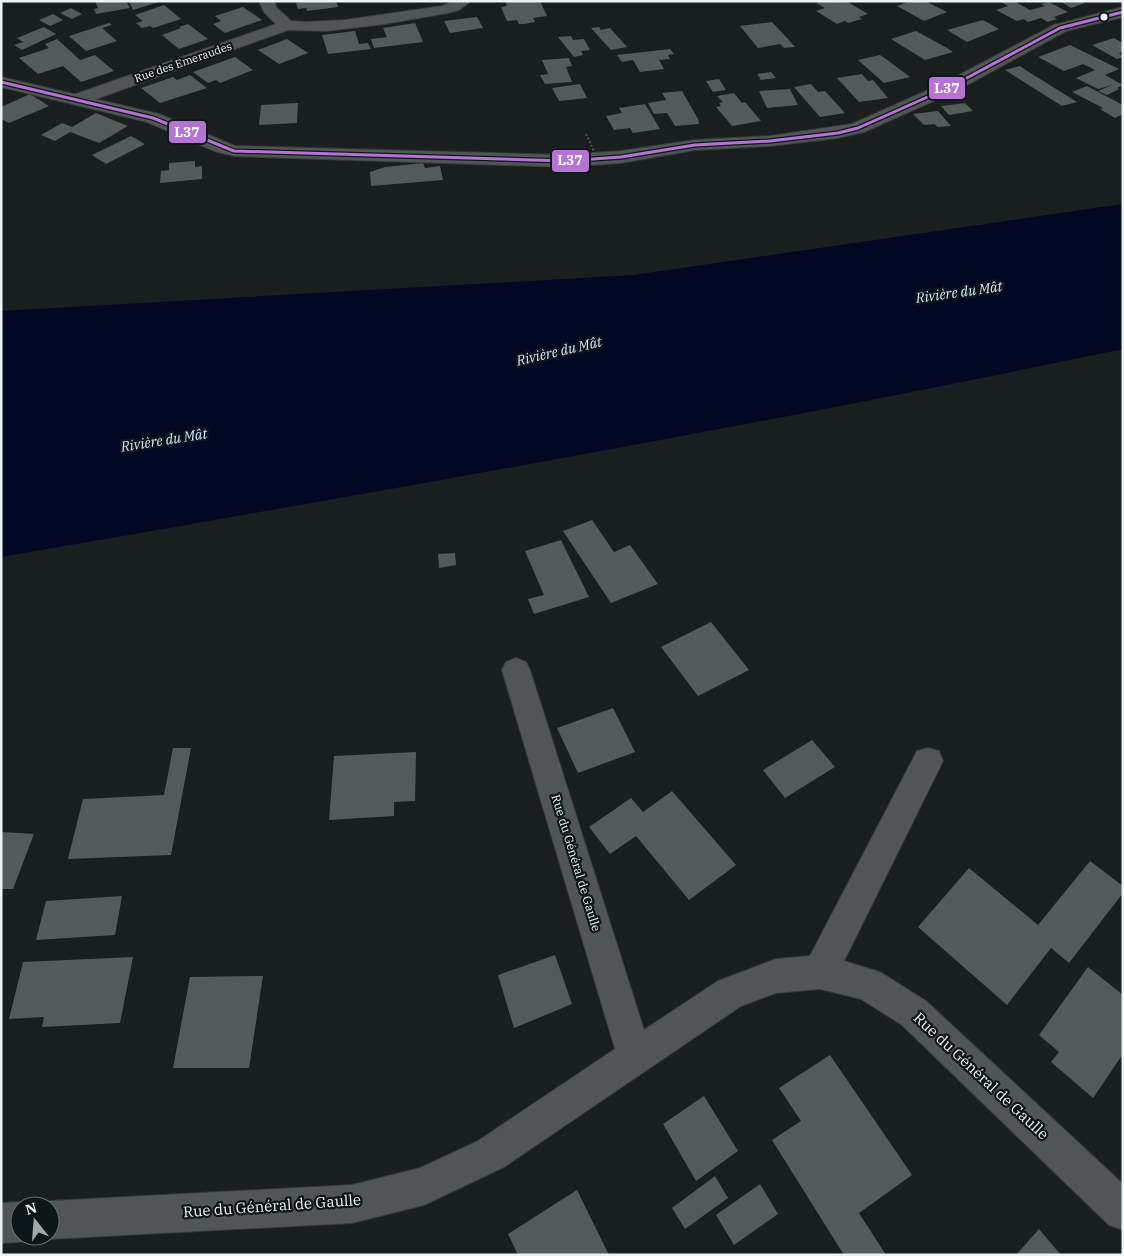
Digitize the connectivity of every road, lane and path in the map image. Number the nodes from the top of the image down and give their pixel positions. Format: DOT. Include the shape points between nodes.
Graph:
graph roads {
  1 [pos="267,1"];
  2 [pos="464,1"];
  3 [pos="1123,12"];
  4 [pos="287,25"];
  5 [pos="1,82"];
  6 [pos="79,99"];
  7 [pos="586,134"];
  8 [pos="601,166"];
  9 [pos="516,670"];
  10 [pos="928,761"];
  11 [pos="820,972"];
  12 [pos="635,1057"];
  13 [pos="1123,1211"];
  14 [pos="60,1219"];
  1 -- 4 [label="street" via="269,9"];
  2 -- 4 [label="street, Rue des Emeraudes" via="454,8 334,26 307,28"];
  3 -- 6 [label="street" via="1060,28 950,87 851,130 810,137 674,147 596,159 565,161 234,151 153,118"];
  4 -- 6 [label="street, Rue des Emeraudes"];
  5 -- 6 [label="street"];
  7 -- 8 [label="path, bridge"];
  9 -- 12 [label="street, Rue du Général de Gaulle"];
  10 -- 11 [label="street"];
  11 -- 12 [label="street, Rue du Général de Gaulle" via="776,976 730,993"];
  11 -- 13 [label="street, Rue du Général de Gaulle" via="868,984 914,1012"];
  12 -- 14 [label="street, Rue du Général de Gaulle" via="491,1154 424,1186 352,1204"];
}
